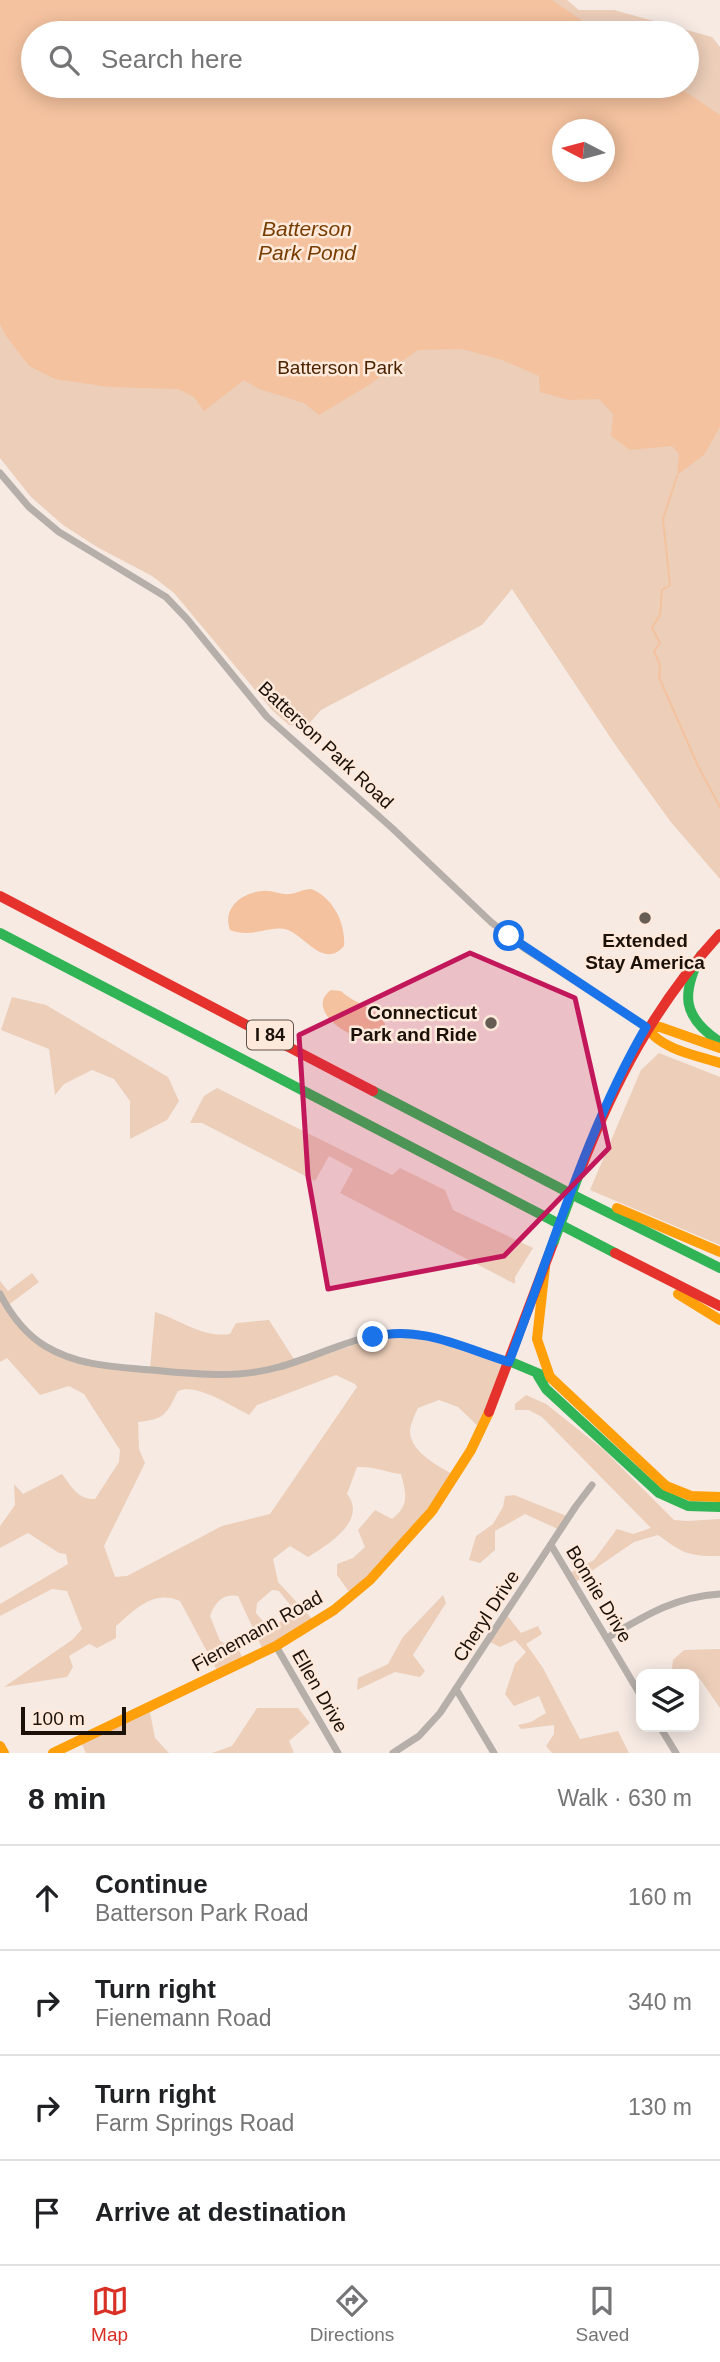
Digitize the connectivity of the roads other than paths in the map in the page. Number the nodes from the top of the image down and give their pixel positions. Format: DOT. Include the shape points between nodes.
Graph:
graph roads {
  1 [pos="0,473"];
  2 [pos="0,896"];
  3 [pos="0,933"];
  4 [pos="720,934"];
  5 [pos="701,955"];
  6 [pos="646,1027"];
  7 [pos="720,1042"];
  8 [pos="720,1048"];
  9 [pos="720,1063"];
  10 [pos="538,1177"];
  11 [pos="720,1252"];
  12 [pos="639,1265"];
  13 [pos="545,1267"];
  14 [pos="720,1268"];
  15 [pos="0,1294"];
  16 [pos="720,1306"];
  17 [pos="720,1320"];
  18 [pos="509,1362"];
  19 [pos="538,1376"];
  20 [pos="553,1381"];
  21 [pos="592,1485"];
  22 [pos="720,1497"];
  23 [pos="720,1507"];
  24 [pos="551,1545"];
  25 [pos="720,1594"];
  26 [pos="607,1638"];
  27 [pos="276,1646"];
  28 [pos="636,1687"];
  29 [pos="456,1689"];
  30 [pos="663,1732"];
  31 [pos="0,1746"];
  32 [pos="4,1753"];
  33 [pos="53,1753"];
  34 [pos="338,1753"];
  35 [pos="393,1753"];
  36 [pos="494,1753"];
  37 [pos="676,1753"];
  1 -- 6 [label="street, Batterson Park Road" via="29,507 59,532 166,597 267,717 486,918"];
  2 -- 10 [label="main road, I 84"];
  3 -- 12 [label="main road, I 84"];
  4 -- 5 [label="main road, Fienemann Road"];
  5 -- 6 [label="main road, Fienemann Road"];
  5 -- 7 [label="main road" via="690,986 690,1010 701,1029"];
  6 -- 8 [label="main road" via="660,1027"];
  6 -- 9 [label="main road" via="660,1041"];
  6 -- 13 [label="main road, Fienemann Road, bridge" via="611,1094"];
  10 -- 11 [label="main road"];
  10 -- 14 [label="main road, I 84"];
  12 -- 16 [label="main road, I 84"];
  12 -- 17 [label="main road"];
  13 -- 18 [label="main road, Fienemann Road"];
  13 -- 20 [label="main road" via="537,1339"];
  15 -- 18 [label="street" via="19,1324 36,1340 65,1357 101,1365 239,1374 280,1367 399,1332"];
  18 -- 19 [label="main road"];
  18 -- 27 [label="main road, Fienemann Road" via="475,1443 420,1526 362,1588"];
  19 -- 20 [label="main road"];
  19 -- 23 [label="main road" via="546,1389 659,1493 688,1506"];
  20 -- 22 [label="main road" via="666,1486 691,1496"];
  21 -- 24 [label="street, Cheryl Drive"];
  24 -- 26 [label="street, Bonnie Drive"];
  24 -- 29 [label="street, Cheryl Drive"];
  25 -- 26 [label="street" via="670,1603"];
  26 -- 28 [label="street, Bonnie Drive"];
  27 -- 33 [label="main road, Fienemann Road"];
  27 -- 34 [label="street, Ellen Drive"];
  29 -- 35 [label="street, Cheryl Drive" via="430,1724"];
  29 -- 36 [label="street"];
  30 -- 37 [label="street"];
  31 -- 32 [label="main road"];
}
